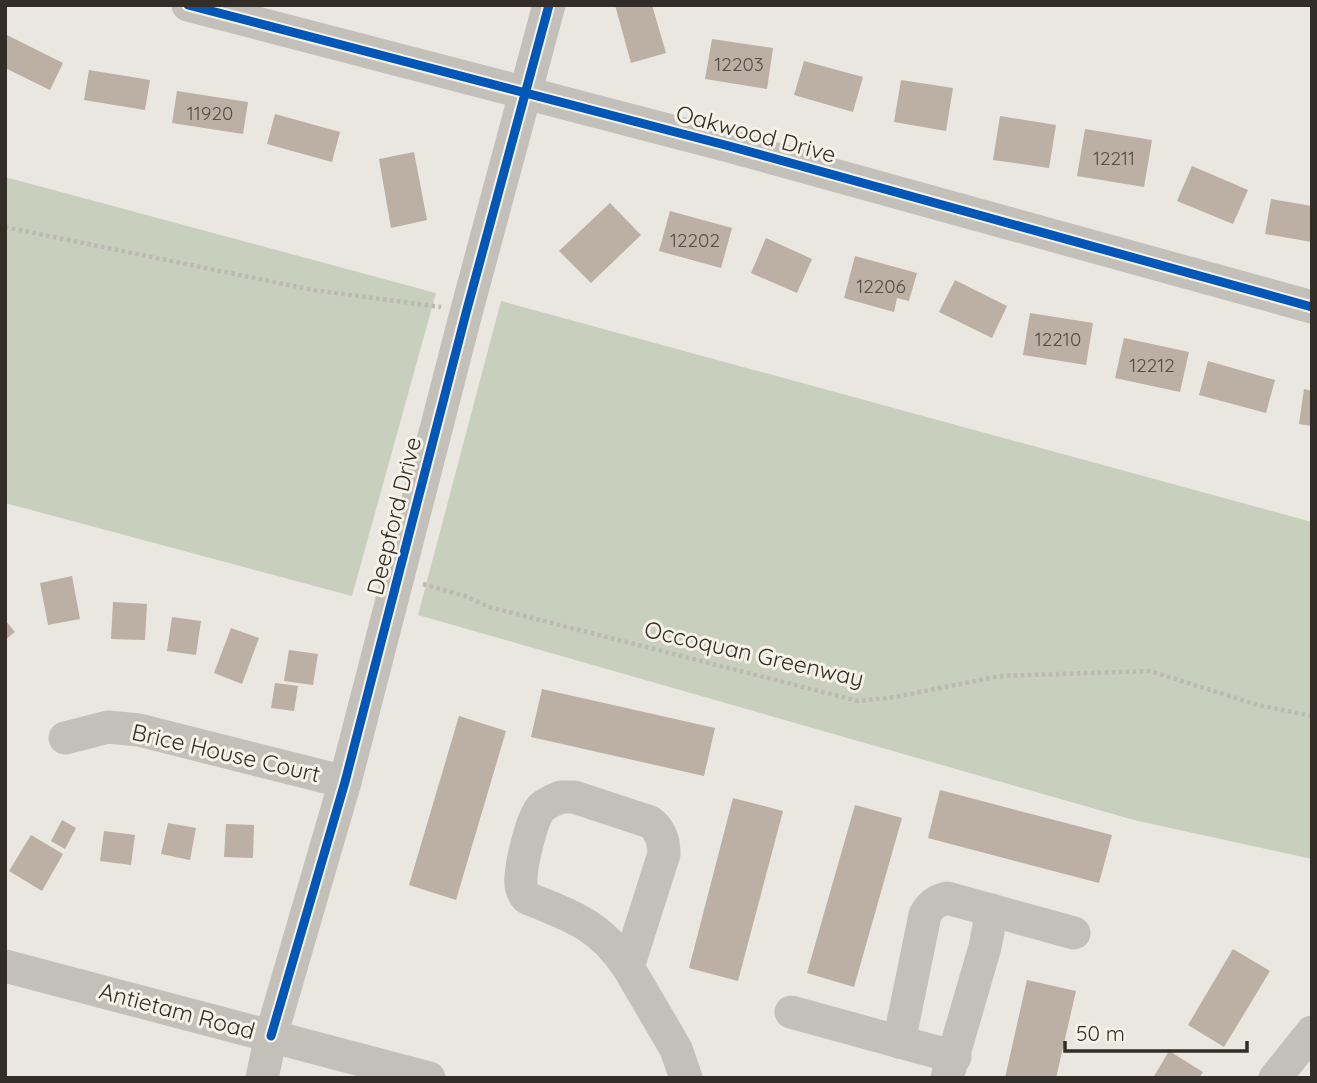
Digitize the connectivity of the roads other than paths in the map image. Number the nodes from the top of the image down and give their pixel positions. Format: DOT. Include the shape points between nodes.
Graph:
graph roads {
  1 [pos="188,5"];
  2 [pos="549,5"];
  3 [pos="525,93"];
  4 [pos="1312,307"];
  5 [pos="65,738"];
  6 [pos="345,782"];
  7 [pos="992,910"];
  8 [pos="1074,933"];
  9 [pos="5,965"];
  10 [pos="628,967"];
  11 [pos="791,1012"];
  12 [pos="1312,1032"];
  13 [pos="271,1035"];
  14 [pos="899,1042"];
  15 [pos="951,1068"];
  16 [pos="262,1078"];
  17 [pos="429,1078"];
  18 [pos="686,1078"];
  19 [pos="1275,1078"];
  1 -- 3 [label="street, Oakwood Drive"];
  2 -- 3 [label="street, Deepford Drive"];
  3 -- 4 [label="street, Oakwood Drive"];
  3 -- 6 [label="street, Deepford Drive"];
  5 -- 6 [label="street, Brice House Court" via="108,727 139,730"];
  6 -- 13 [label="street, Deepford Drive"];
  7 -- 8 [label="street"];
  7 -- 14 [label="street" via="947,898 928,909"];
  7 -- 15 [label="street"];
  9 -- 13 [label="street, Antietam Road"];
  10 -- 10 [label="street" via="664,842 650,822 575,797 550,801 534,820 520,879 522,892 597,930"];
  10 -- 18 [label="street" via="676,1049"];
  11 -- 14 [label="street"];
  12 -- 19 [label="street"];
  13 -- 16 [label="street, Deepford Drive"];
  13 -- 17 [label="street, Antietam Road"];
  14 -- 15 [label="street"];
}
